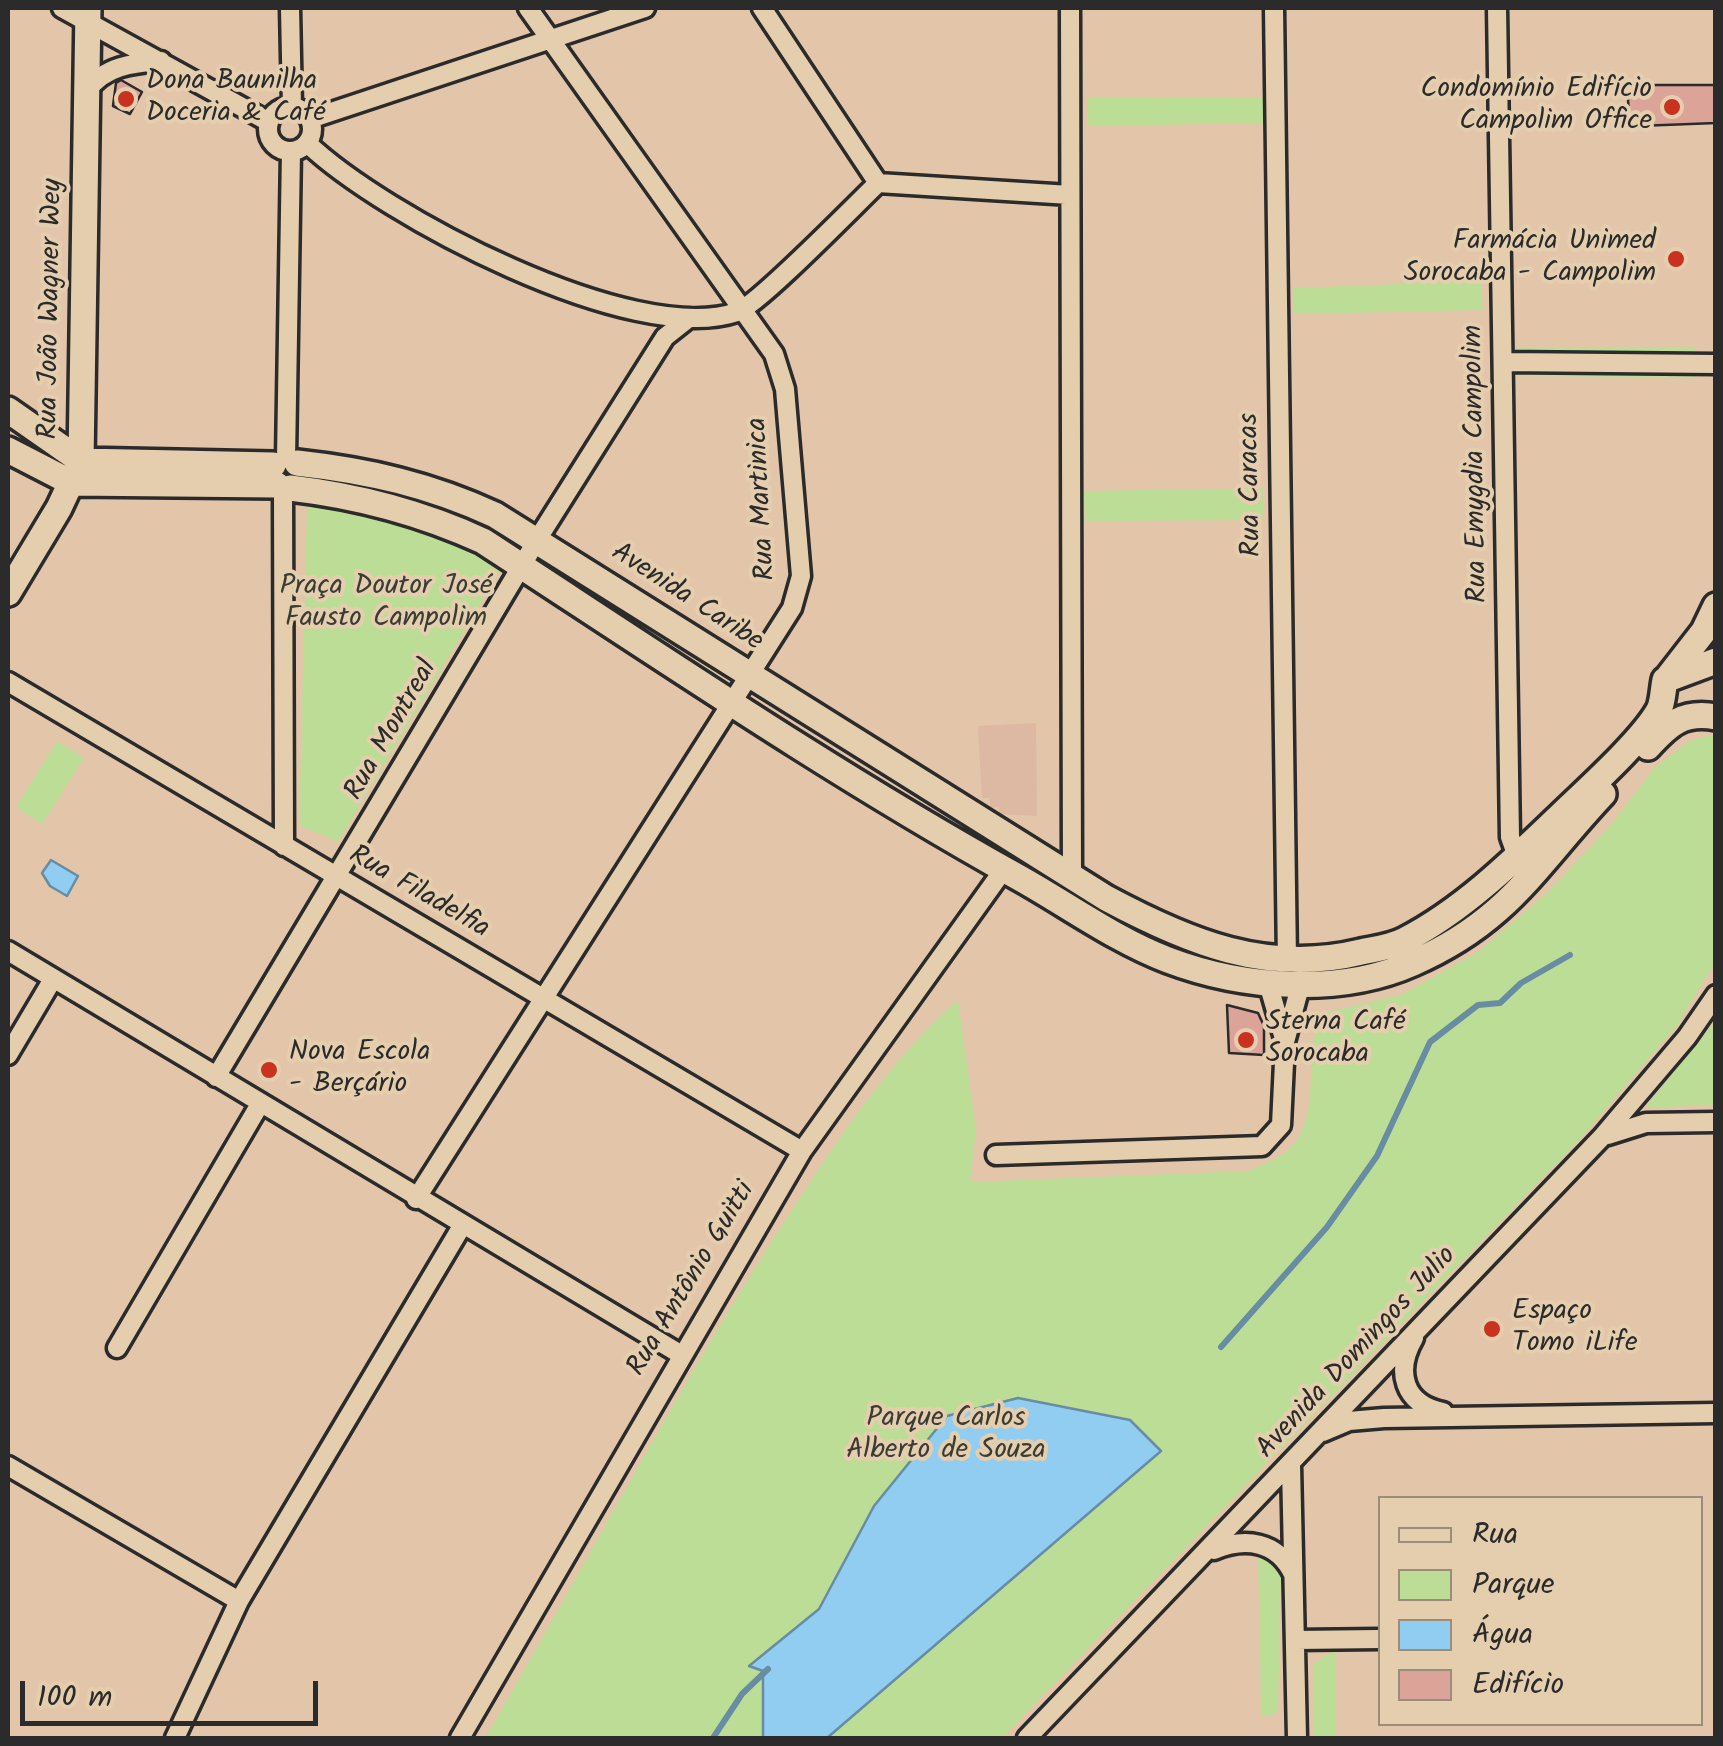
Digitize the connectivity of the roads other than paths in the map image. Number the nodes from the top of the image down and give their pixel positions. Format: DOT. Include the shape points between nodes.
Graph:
graph roads {
  1 [pos="62,8"];
  2 [pos="290,8"];
  3 [pos="528,8"];
  4 [pos="645,8"];
  5 [pos="762,8"];
  6 [pos="1070,8"];
  7 [pos="1274,8"];
  8 [pos="1497,8"];
  9 [pos="88,14"];
  10 [pos="550,38"];
  11 [pos="162,61"];
  12 [pos="86,91"];
  13 [pos="292,106"];
  14 [pos="310,119"];
  15 [pos="269,122"];
  16 [pos="299,147"];
  17 [pos="878,183"];
  18 [pos="1070,194"];
  19 [pos="740,312"];
  20 [pos="690,318"];
  21 [pos="1504,362"];
  22 [pos="1716,364"];
  23 [pos="8,410"];
  24 [pos="8,450"];
  25 [pos="76,472"];
  26 [pos="284,475"];
  27 [pos="537,540"];
  28 [pos="521,566"];
  29 [pos="8,593"];
  30 [pos="1716,606"];
  31 [pos="1716,661"];
  32 [pos="748,675"];
  33 [pos="1665,680"];
  34 [pos="8,682"];
  35 [pos="732,701"];
  36 [pos="1716,718"];
  37 [pos="1072,798"];
  38 [pos="1018,844"];
  39 [pos="284,846"];
  40 [pos="1516,858"];
  41 [pos="1049,862"];
  42 [pos="1003,868"];
  43 [pos="1072,876"];
  44 [pos="338,879"];
  45 [pos="1532,881"];
  46 [pos="1030,884"];
  47 [pos="8,951"];
  48 [pos="1294,972"];
  49 [pos="53,979"];
  50 [pos="1268,983"];
  51 [pos="1716,995"];
  52 [pos="543,999"];
  53 [pos="1285,1042"];
  54 [pos="8,1055"];
  55 [pos="216,1077"];
  56 [pos="260,1104"];
  57 [pos="1716,1122"];
  58 [pos="1601,1138"];
  59 [pos="802,1151"];
  60 [pos="996,1156"];
  61 [pos="416,1199"];
  62 [pos="462,1226"];
  63 [pos="1425,1320"];
  64 [pos="117,1348"];
  65 [pos="680,1354"];
  66 [pos="1716,1413"];
  67 [pos="1490,1418"];
  68 [pos="1310,1440"];
  69 [pos="1291,1465"];
  70 [pos="8,1466"];
  71 [pos="1209,1552"];
  72 [pos="1293,1574"];
  73 [pos="238,1601"];
  74 [pos="1378,1639"];
  75 [pos="1296,1640"];
  76 [pos="176,1738"];
  77 [pos="460,1738"];
  78 [pos="1027,1738"];
  79 [pos="1297,1738"];
  1 -- 9 [label="street"];
  2 -- 13 [label="street"];
  3 -- 10 [label="street, Rua Martinica"];
  4 -- 10 [label="street"];
  5 -- 17 [label="street"];
  6 -- 18 [label="street"];
  7 -- 48 [label="street, Rua Caracas"];
  8 -- 21 [label="street, Rua Emygdia Campolim"];
  9 -- 11 [label="street"];
  9 -- 12 [label="street, Rua João Wagner Wey"];
  10 -- 14 [label="street"];
  10 -- 19 [label="street, Rua Martinica"];
  11 -- 12 [label="street" via="117,67"];
  11 -- 15 [label="street"];
  12 -- 25 [label="street, Rua João Wagner Wey"];
  13 -- 14 [label="street"];
  13 -- 15 [label="street"];
  14 -- 16 [label="street" via="312,133"];
  15 -- 16 [label="street" via="273,143"];
  16 -- 20 [label="street" via="470,251 572,294"];
  16 -- 26 [label="street"];
  17 -- 18 [label="street"];
  17 -- 19 [label="street"];
  18 -- 37 [label="street"];
  19 -- 20 [label="street"];
  19 -- 32 [label="street, Rua Martinica" via="774,354 786,389 801,576 792,608"];
  20 -- 27 [label="street, Rua Montreal" via="665,337"];
  21 -- 22 [label="street"];
  21 -- 40 [label="street, Rua Emygdia Campolim" via="1510,837"];
  23 -- 25 [label="street"];
  24 -- 25 [label="street, Avenida Caribe"];
  25 -- 26 [label="street, Avenida Caribe"];
  25 -- 29 [label="street, Rua João Wagner Wey"];
  26 -- 27 [label="street, Avenida Caribe" via="370,471 436,488"];
  26 -- 28 [label="street, Avenida Caribe" via="428,516"];
  26 -- 39 [label="street"];
  27 -- 28 [label="street, Rua Montreal"];
  27 -- 32 [label="street, Avenida Caribe"];
  28 -- 35 [label="street, Avenida Caribe"];
  28 -- 44 [label="street, Rua Montreal"];
  30 -- 33 [label="street, Avenida Caribe"];
  31 -- 33 [label="street"];
  32 -- 35 [label="street, Rua Martinica"];
  32 -- 38 [label="street, Avenida Caribe"];
  33 -- 40 [label="street, Avenida Caribe" via="1659,709"];
  34 -- 39 [label="street, Rua Filadelfia"];
  35 -- 42 [label="street, Avenida Caribe"];
  35 -- 52 [label="street, Rua Martinica"];
  36 -- 45 [label="street, Avenida Caribe" via="1685,716 1669,724"];
  37 -- 41 [label="street"];
  37 -- 43 [label="street"];
  38 -- 41 [label="street, Avenida Caribe"];
  38 -- 42 [label="street" via="1002,852"];
  39 -- 44 [label="street, Rua Filadelfia"];
  40 -- 45 [label="street"];
  40 -- 48 [label="street, Avenida Caribe" via="1448,914 1401,942"];
  41 -- 43 [label="street, Avenida Caribe"];
  41 -- 46 [label="street" via="1044,879"];
  42 -- 46 [label="street, Avenida Caribe"];
  42 -- 59 [label="street, Rua Antônio Guitti"];
  43 -- 48 [label="street, Avenida Caribe" via="1177,936"];
  44 -- 52 [label="street, Rua Filadelfia"];
  44 -- 55 [label="street, Rua Montreal"];
  45 -- 48 [label="street, Avenida Caribe" via="1463,937 1410,964 1332,984"];
  46 -- 50 [label="street, Avenida Caribe" via="1168,960"];
  47 -- 49 [label="street"];
  48 -- 50 [label="street, Avenida Caribe"];
  48 -- 53 [label="street, Rua Caracas"];
  49 -- 54 [label="street"];
  49 -- 55 [label="street"];
  50 -- 53 [label="street, Rua Caracas"];
  51 -- 58 [label="street, Avenida Domingos Julio"];
  52 -- 59 [label="street, Rua Filadelfia"];
  52 -- 61 [label="street, Rua Martinica"];
  53 -- 60 [label="street, Rua Caracas" via="1281,1126 1262,1146"];
  55 -- 56 [label="street"];
  56 -- 61 [label="street"];
  56 -- 64 [label="street"];
  57 -- 58 [label="street" via="1646,1123"];
  58 -- 63 [label="street, Avenida Domingos Julio"];
  59 -- 65 [label="street, Rua Antônio Guitti"];
  61 -- 62 [label="street"];
  62 -- 65 [label="street"];
  62 -- 73 [label="street"];
  63 -- 67 [label="street" via="1402,1368 1412,1396 1438,1411"];
  63 -- 68 [label="street, Avenida Domingos Julio"];
  65 -- 77 [label="street, Rua Antônio Guitti"];
  66 -- 67 [label="street"];
  67 -- 68 [label="street" via="1348,1421"];
  68 -- 69 [label="street, Avenida Domingos Julio"];
  69 -- 71 [label="street, Avenida Domingos Julio"];
  69 -- 72 [label="street"];
  70 -- 73 [label="street"];
  71 -- 72 [label="street" via="1255,1543 1279,1554"];
  71 -- 78 [label="street, Avenida Domingos Julio"];
  72 -- 75 [label="street"];
  73 -- 76 [label="street"];
  74 -- 75 [label="street"];
  75 -- 79 [label="street"];
}
